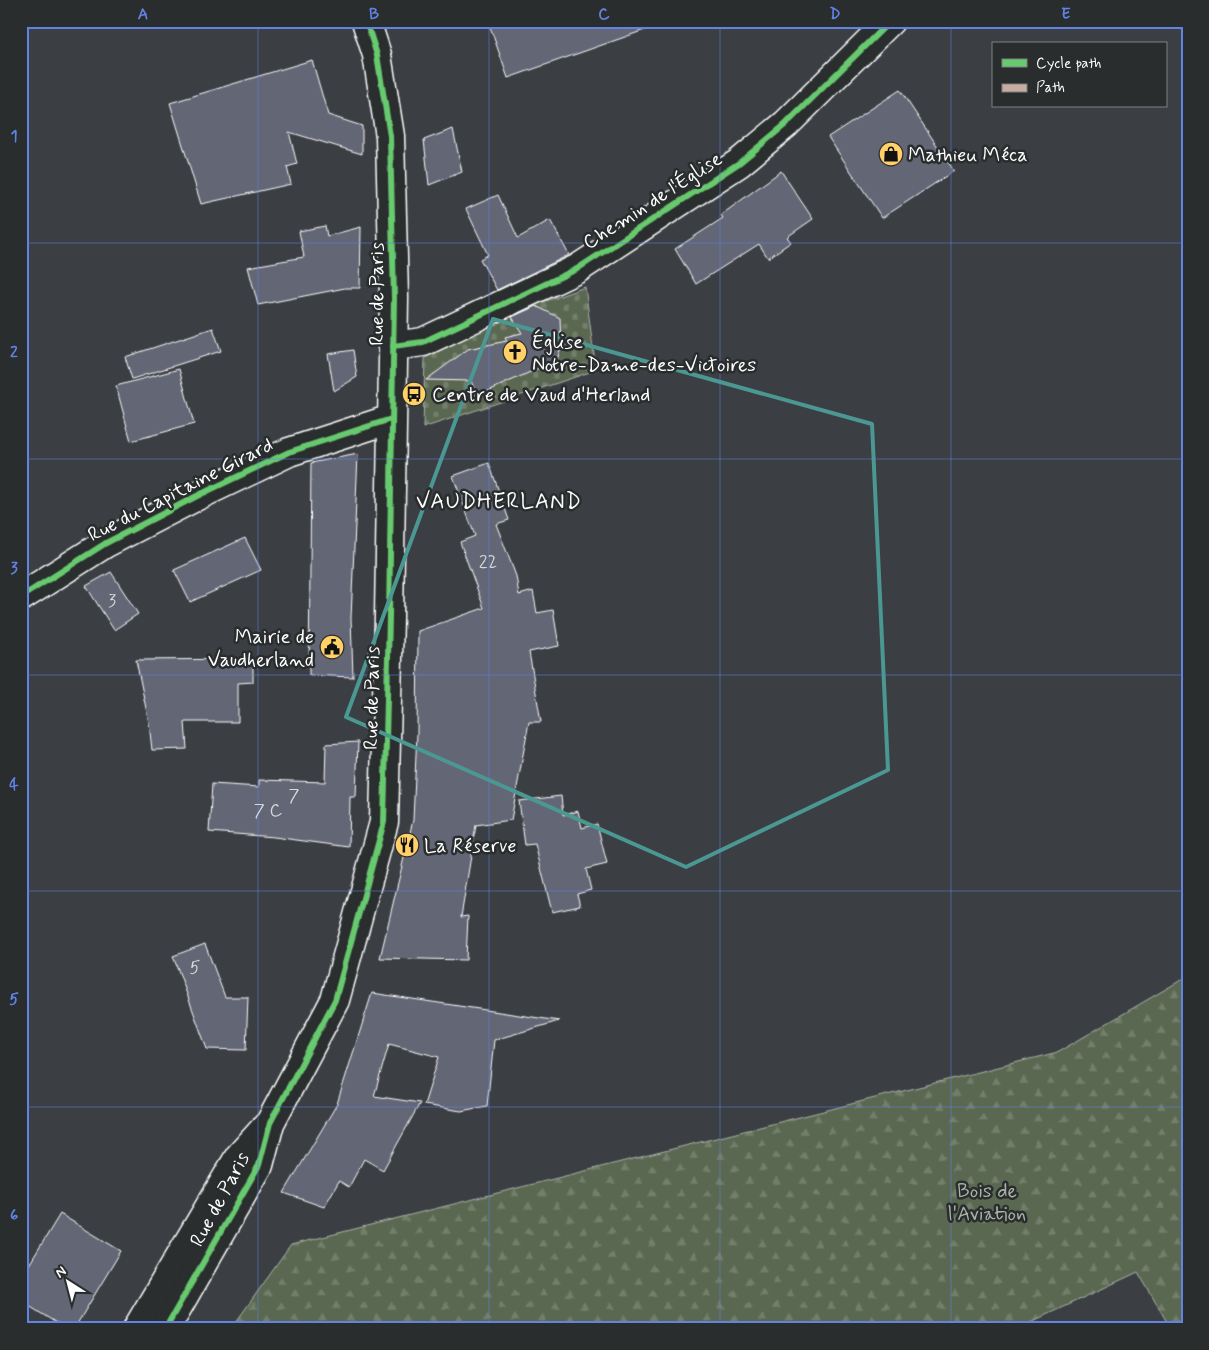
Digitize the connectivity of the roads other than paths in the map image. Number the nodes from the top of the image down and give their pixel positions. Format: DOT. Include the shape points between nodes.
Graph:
graph roads {
  1 [pos="366,21"];
  2 [pos="890,21"];
  3 [pos="393,346"];
  4 [pos="391,419"];
  5 [pos="21,598"];
  6 [pos="270,1123"];
  7 [pos="137,1329"];
  8 [pos="164,1329"];
  1 -- 3 [label="street, Rue de Paris" via="377,55 390,136"];
  2 -- 3 [label="street, Chemin de l'Église" via="786,124 739,163 576,269 424,342"];
  3 -- 4 [label="street, Rue de Paris"];
  4 -- 5 [label="street, Rue du Capitaine Girard" via="289,452 205,492 106,543"];
  4 -- 6 [label="street, Rue de Paris" via="384,822 334,1000"];
  6 -- 7 [label="street, Rue de Paris" via="239,1158"];
  6 -- 8 [label="street, Rue de Paris" via="259,1165"];
}
